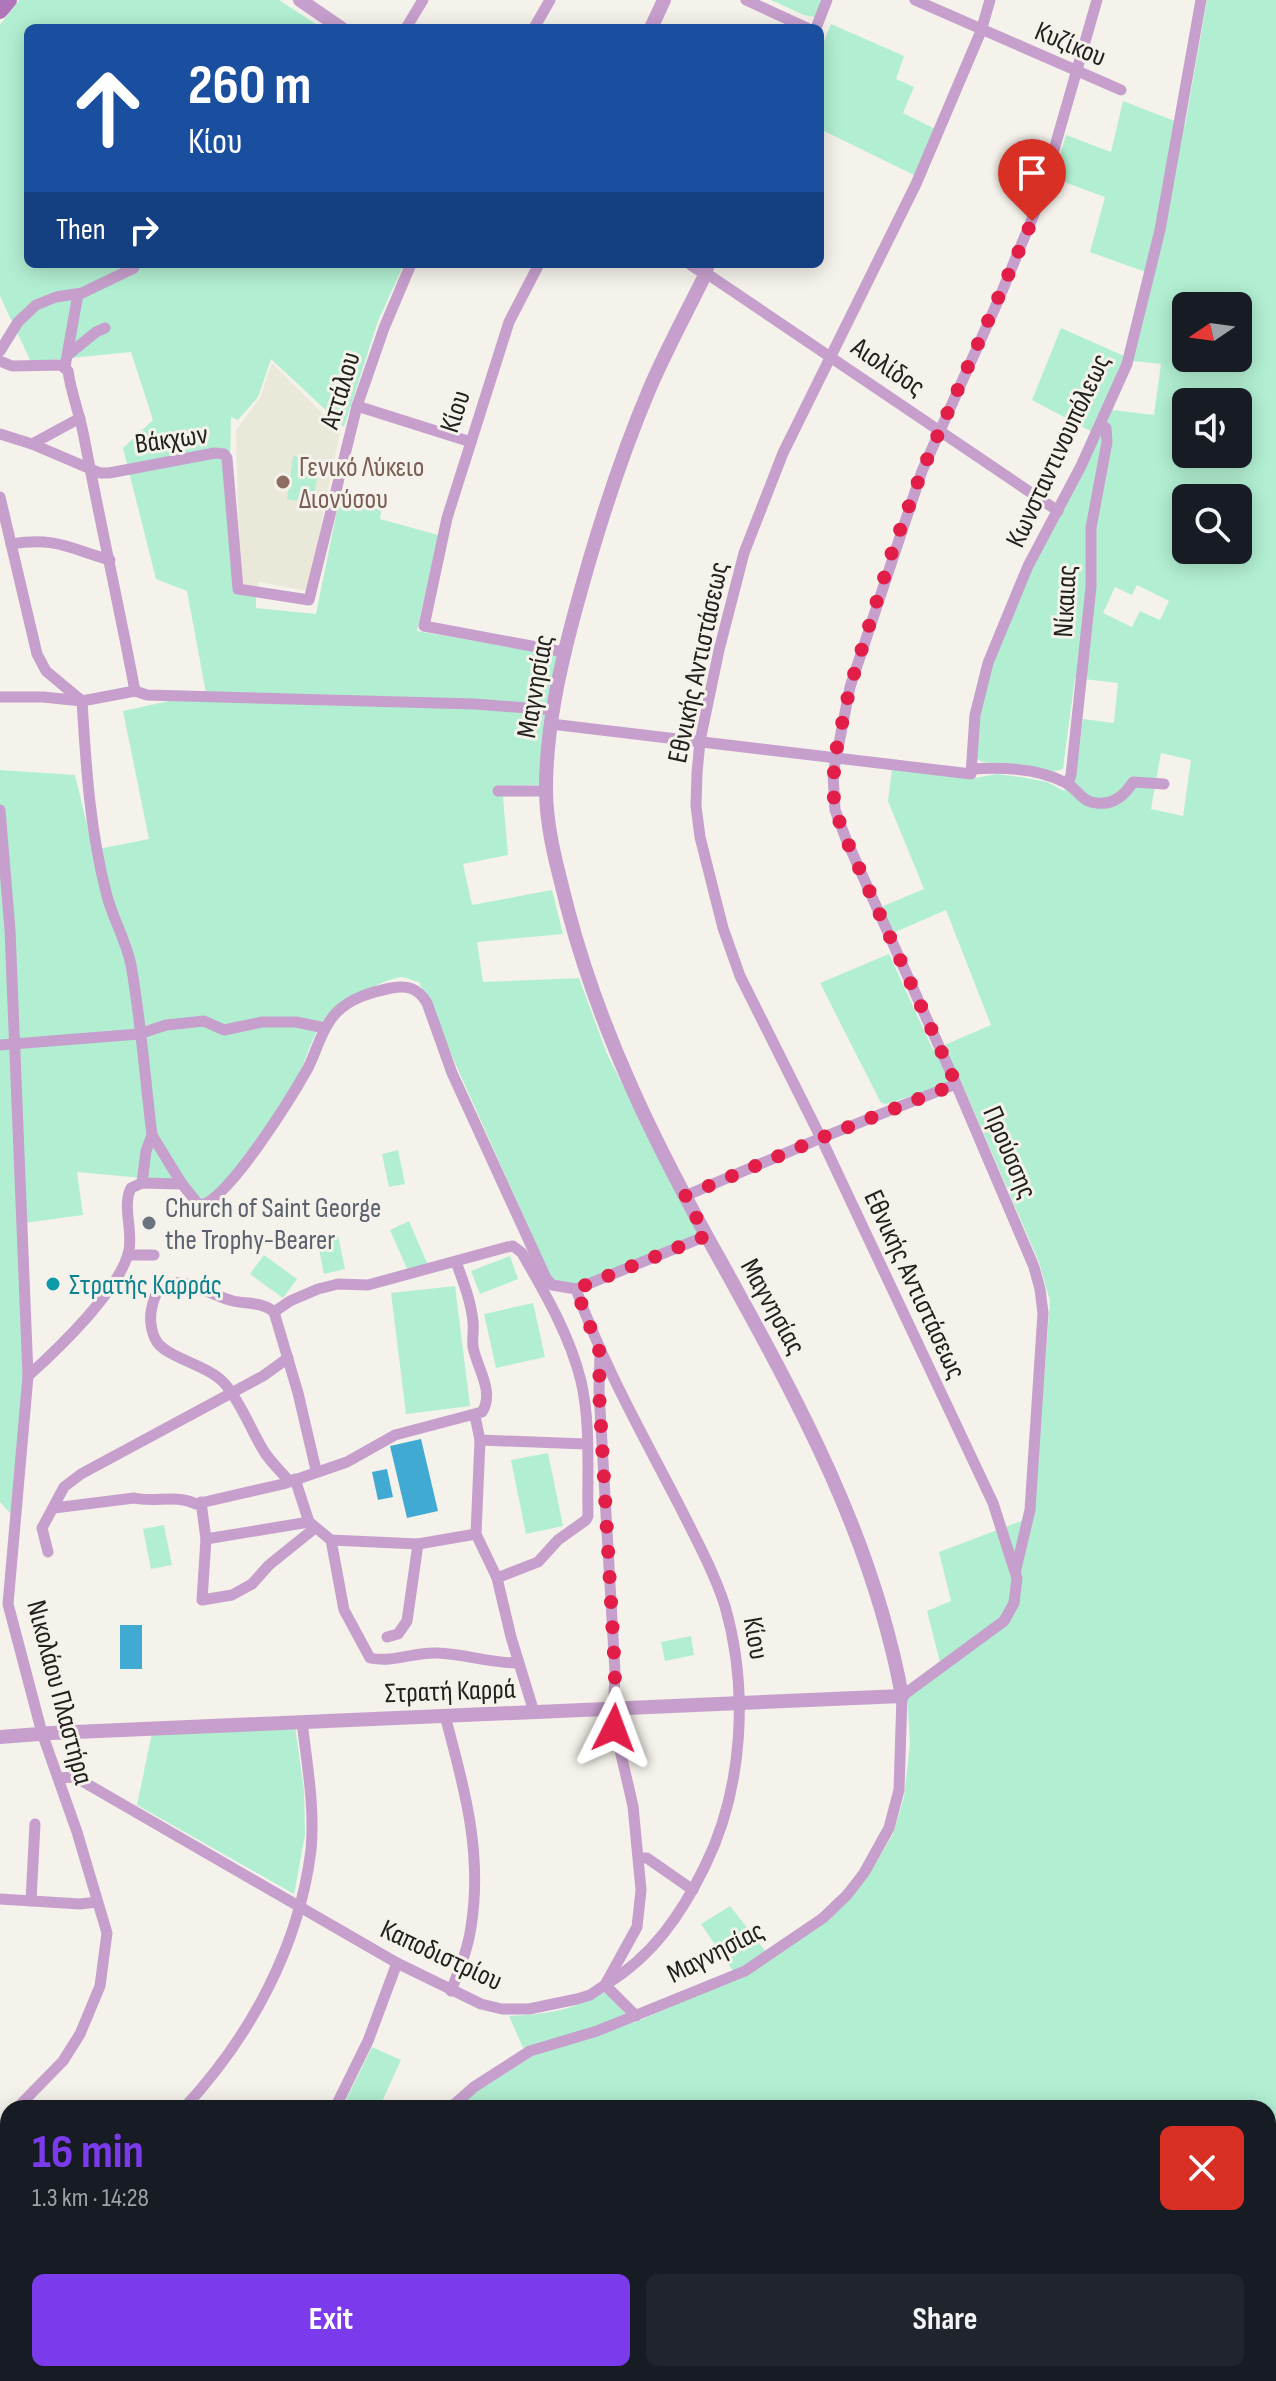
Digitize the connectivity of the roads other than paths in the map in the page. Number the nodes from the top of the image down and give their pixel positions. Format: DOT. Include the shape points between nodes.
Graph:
graph roads {
  1 [pos="9,0"];
  2 [pos="300,0"];
  3 [pos="423,0"];
  4 [pos="550,0"];
  5 [pos="664,0"];
  6 [pos="746,0"];
  7 [pos="827,0"];
  8 [pos="915,0"];
  9 [pos="990,0"];
  10 [pos="1097,0"];
  11 [pos="1201,0"];
  12 [pos="0,11"];
  13 [pos="335,24"];
  14 [pos="408,24"];
  15 [pos="536,24"];
  16 [pos="653,24"];
  17 [pos="798,24"];
  18 [pos="818,24"];
  19 [pos="981,31"];
  20 [pos="1077,71"];
  21 [pos="1121,90"];
  22 [pos="134,268"];
  23 [pos="409,268"];
  24 [pos="537,268"];
  25 [pos="708,268"];
  26 [pos="78,294"];
  27 [pos="105,328"];
  28 [pos="0,351"];
  29 [pos="69,354"];
  30 [pos="828,356"];
  31 [pos="0,361"];
  32 [pos="65,367"];
  33 [pos="357,406"];
  34 [pos="80,418"];
  35 [pos="1101,424"];
  36 [pos="938,430"];
  37 [pos="0,434"];
  38 [pos="471,442"];
  39 [pos="32,444"];
  40 [pos="89,469"];
  41 [pos="0,497"];
  42 [pos="1058,511"];
  43 [pos="11,544"];
  44 [pos="110,560"];
  45 [pos="237,586"];
  46 [pos="564,652"];
  47 [pos="135,691"];
  48 [pos="0,697"];
  49 [pos="82,701"];
  50 [pos="552,717"];
  51 [pos="700,741"];
  52 [pos="835,756"];
  53 [pos="972,772"];
  54 [pos="1068,783"];
  55 [pos="1164,784"];
  56 [pos="498,791"];
  57 [pos="546,791"];
  58 [pos="0,810"];
  59 [pos="325,1028"];
  60 [pos="139,1034"];
  61 [pos="13,1044"];
  62 [pos="0,1045"];
  63 [pos="956,1084"];
  64 [pos="152,1135"];
  65 [pos="821,1138"];
  66 [pos="142,1183"];
  67 [pos="182,1184"];
  68 [pos="685,1196"];
  69 [pos="706,1236"];
  70 [pos="128,1255"];
  71 [pos="154,1255"];
  72 [pos="456,1262"];
  73 [pos="576,1289"];
  74 [pos="274,1312"];
  75 [pos="600,1353"];
  76 [pos="288,1358"];
  77 [pos="28,1376"];
  78 [pos="231,1392"];
  79 [pos="475,1416"];
  80 [pos="480,1440"];
  81 [pos="586,1444"];
  82 [pos="316,1470"];
  83 [pos="292,1480"];
  84 [pos="201,1502"];
  85 [pos="54,1508"];
  86 [pos="312,1525"];
  87 [pos="476,1534"];
  88 [pos="206,1539"];
  89 [pos="331,1540"];
  90 [pos="418,1544"];
  91 [pos="48,1552"];
  92 [pos="1015,1572"];
  93 [pos="497,1578"];
  94 [pos="4,1604"];
  95 [pos="387,1637"];
  96 [pos="518,1663"];
  97 [pos="902,1696"];
  98 [pos="738,1704"];
  99 [pos="613,1709"];
  100 [pos="534,1712"];
  101 [pos="445,1716"];
  102 [pos="302,1722"];
  103 [pos="42,1733"];
  104 [pos="0,1737"];
  105 [pos="58,1778"];
  106 [pos="35,1824"];
  107 [pos="639,1858"];
  108 [pos="693,1890"];
  109 [pos="0,1899"];
  110 [pos="31,1901"];
  111 [pos="97,1902"];
  112 [pos="299,1906"];
  113 [pos="397,1963"];
  114 [pos="605,1985"];
  115 [pos="451,1991"];
  116 [pos="636,2016"];
  117 [pos="25,2100"];
  118 [pos="192,2100"];
  119 [pos="339,2100"];
  120 [pos="459,2100"];
  1 -- 12 [label="main road"];
  2 -- 13 [label="street"];
  3 -- 14 [label="street"];
  4 -- 15 [label="street"];
  5 -- 16 [label="street"];
  6 -- 17 [label="street"];
  7 -- 18 [label="street"];
  8 -- 19 [label="street, Κυζίκου"];
  9 -- 19 [label="street, Εθνικής Αντιστάσεως"];
  10 -- 20 [label="street, Προύσσης"];
  11 -- 35 [label="street, Κωνσταντινουπόλεως" via="1145,294 1127,364"];
  19 -- 20 [label="street, Κυζίκου"];
  19 -- 30 [label="street, Εθνικής Αντιστάσεως" via="916,184"];
  20 -- 21 [label="street, Κυζίκου"];
  20 -- 36 [label="street, Προύσσης" via="1032,221"];
  22 -- 26 [label="street"];
  23 -- 33 [label="street, Αττάλου"];
  24 -- 38 [label="street, Κίου" via="509,322"];
  25 -- 30 [label="street, Αιολίδος"];
  25 -- 46 [label="street, Μαγνησίας" via="616,472"];
  26 -- 28 [label="street" via="36,305"];
  26 -- 29 [label="street"];
  27 -- 29 [label="street"];
  29 -- 32 [label="street"];
  30 -- 36 [label="street, Αιολίδος"];
  30 -- 51 [label="street, Εθνικής Αντιστάσεως" via="744,553"];
  31 -- 32 [label="street"];
  32 -- 34 [label="street"];
  33 -- 38 [label="street"];
  33 -- 45 [label="street, Αττάλου" via="309,600"];
  34 -- 39 [label="street"];
  34 -- 40 [label="street"];
  35 -- 42 [label="street, Κωνσταντινουπόλεως"];
  35 -- 54 [label="street, Νίκαιας" via="1107,442 1091,528 1091,587"];
  36 -- 42 [label="street, Αιολίδος"];
  36 -- 52 [label="street, Προύσσης" via="867,631"];
  37 -- 39 [label="street, Βάκχων"];
  38 -- 46 [label="street, Κίου" via="447,518 424,626"];
  39 -- 40 [label="street, Βάκχων"];
  40 -- 44 [label="street"];
  40 -- 45 [label="street, Βάκχων" via="109,473 224,454"];
  41 -- 43 [label="street"];
  42 -- 53 [label="street, Κωνσταντινουπόλεως" via="1028,566 988,663 975,715"];
  43 -- 44 [label="street" via="57,542"];
  43 -- 49 [label="street" via="39,659"];
  44 -- 47 [label="street"];
  46 -- 50 [label="street, Μαγνησίας"];
  47 -- 49 [label="street"];
  47 -- 50 [label="street" via="475,704"];
  48 -- 49 [label="street"];
  49 -- 60 [label="street" via="96,844 107,899 131,965"];
  50 -- 51 [label="street"];
  50 -- 57 [label="street, Μαγνησίας"];
  51 -- 52 [label="street"];
  51 -- 65 [label="street, Εθνικής Αντιστάσεως" via="696,806 723,928 740,976"];
  52 -- 53 [label="street"];
  52 -- 63 [label="street, Προύσσης" via="833,799 838,820"];
  53 -- 54 [label="street" via="1000,767"];
  54 -- 55 [label="street" via="1087,802 1101,804 1119,798 1133,782"];
  56 -- 57 [label="street"];
  57 -- 68 [label="street, Μαγνησίας" via="556,863 598,1008 633,1095"];
  58 -- 61 [label="street, Νικολάου Πλαστήρα"];
  59 -- 60 [label="street" via="262,1022 224,1030 204,1021"];
  59 -- 67 [label="street" via="281,1114 224,1189 202,1206"];
  59 -- 73 [label="street" via="336,1013 363,996 405,986 422,995 546,1278 552,1285"];
  60 -- 61 [label="street"];
  60 -- 64 [label="street"];
  61 -- 62 [label="street"];
  61 -- 77 [label="street, Νικολάου Πλαστήρα"];
  63 -- 65 [label="street"];
  63 -- 92 [label="street, Προύσσης" via="1034,1267 1042,1301 1031,1495"];
  64 -- 66 [label="street"];
  64 -- 67 [label="street"];
  65 -- 68 [label="street"];
  65 -- 92 [label="street, Εθνικής Αντιστάσεως" via="993,1503"];
  66 -- 67 [label="street"];
  66 -- 70 [label="street" via="128,1193"];
  68 -- 69 [label="street, Μαγνησίας"];
  69 -- 73 [label="street"];
  69 -- 97 [label="street, Μαγνησίας" via="795,1397 850,1516 887,1623"];
  70 -- 71 [label="street"];
  70 -- 77 [label="street" via="90,1315"];
  72 -- 74 [label="street" via="368,1285 318,1289"];
  72 -- 79 [label="street" via="469,1298 473,1345 486,1392 485,1407"];
  72 -- 81 [label="street" via="513,1246 522,1253 570,1347 583,1394"];
  73 -- 75 [label="street, Κίου"];
  74 -- 76 [label="street"];
  74 -- 78 [label="street" via="180,1281 156,1293 151,1322 158,1343 204,1368"];
  75 -- 98 [label="street, Κίου" via="717,1584 732,1638"];
  75 -- 99 [label="street"];
  76 -- 78 [label="street"];
  76 -- 82 [label="street"];
  77 -- 94 [label="street, Νικολάου Πλαστήρα"];
  78 -- 83 [label="street" via="266,1453"];
  78 -- 85 [label="street" via="81,1474 64,1487"];
  79 -- 80 [label="street"];
  79 -- 82 [label="street" via="405,1431 347,1462"];
  80 -- 81 [label="street"];
  80 -- 87 [label="street"];
  81 -- 93 [label="street" via="586,1520 538,1562"];
  82 -- 83 [label="street"];
  83 -- 84 [label="street"];
  83 -- 86 [label="street"];
  84 -- 85 [label="street" via="134,1498"];
  84 -- 88 [label="street"];
  85 -- 91 [label="street" via="42,1528"];
  86 -- 88 [label="street"];
  86 -- 88 [label="street" via="252,1584 232,1595 202,1600"];
  86 -- 89 [label="street"];
  87 -- 90 [label="street"];
  87 -- 93 [label="street"];
  89 -- 90 [label="street"];
  89 -- 96 [label="street" via="344,1610 370,1658 391,1661 440,1653"];
  90 -- 95 [label="street" via="407,1621 398,1634"];
  92 -- 97 [label="street, Εθνικής Αντιστάσεως" via="1014,1603 1004,1621"];
  93 -- 96 [label="street"];
  94 -- 103 [label="street, Νικολάου Πλαστήρα"];
  96 -- 100 [label="street"];
  97 -- 98 [label="street, Στρατή Καρρά"];
  97 -- 116 [label="street, Μαγνησίας" via="897,1806 879,1849 847,1895 755,1966"];
  98 -- 99 [label="street, Στρατή Καρρά"];
  98 -- 108 [label="street, Κίου" via="727,1810"];
  99 -- 100 [label="street, Στρατή Καρρά"];
  99 -- 107 [label="street"];
  100 -- 101 [label="street, Στρατή Καρρά"];
  101 -- 102 [label="street, Στρατή Καρρά"];
  101 -- 115 [label="street" via="469,1806 475,1882 471,1930"];
  102 -- 103 [label="street, Στρατή Καρρά"];
  102 -- 112 [label="street" via="311,1833"];
  103 -- 104 [label="street, Στρατή Καρρά"];
  103 -- 105 [label="street, Νικολάου Πλαστήρα"];
  105 -- 111 [label="street, Νικολάου Πλαστήρα"];
  105 -- 112 [label="street, Καποδιστρίου" via="75,1777"];
  106 -- 110 [label="street"];
  107 -- 108 [label="street" via="647,1858"];
  107 -- 114 [label="street" via="637,1927"];
  108 -- 114 [label="street, Κίου" via="653,1948"];
  109 -- 110 [label="street"];
  110 -- 111 [label="street"];
  111 -- 117 [label="street, Νικολάου Πλαστήρα" via="107,1940 92,2011 63,2061"];
  112 -- 113 [label="street, Καποδιστρίου"];
  112 -- 118 [label="street" via="282,1957 250,2022"];
  113 -- 115 [label="street, Καποδιστρίου"];
  113 -- 119 [label="street"];
  114 -- 115 [label="street, Καποδιστρίου" via="577,1999 515,2010"];
  114 -- 116 [label="street"];
  116 -- 120 [label="street, Μαγνησίας" via="530,2051"];
}
